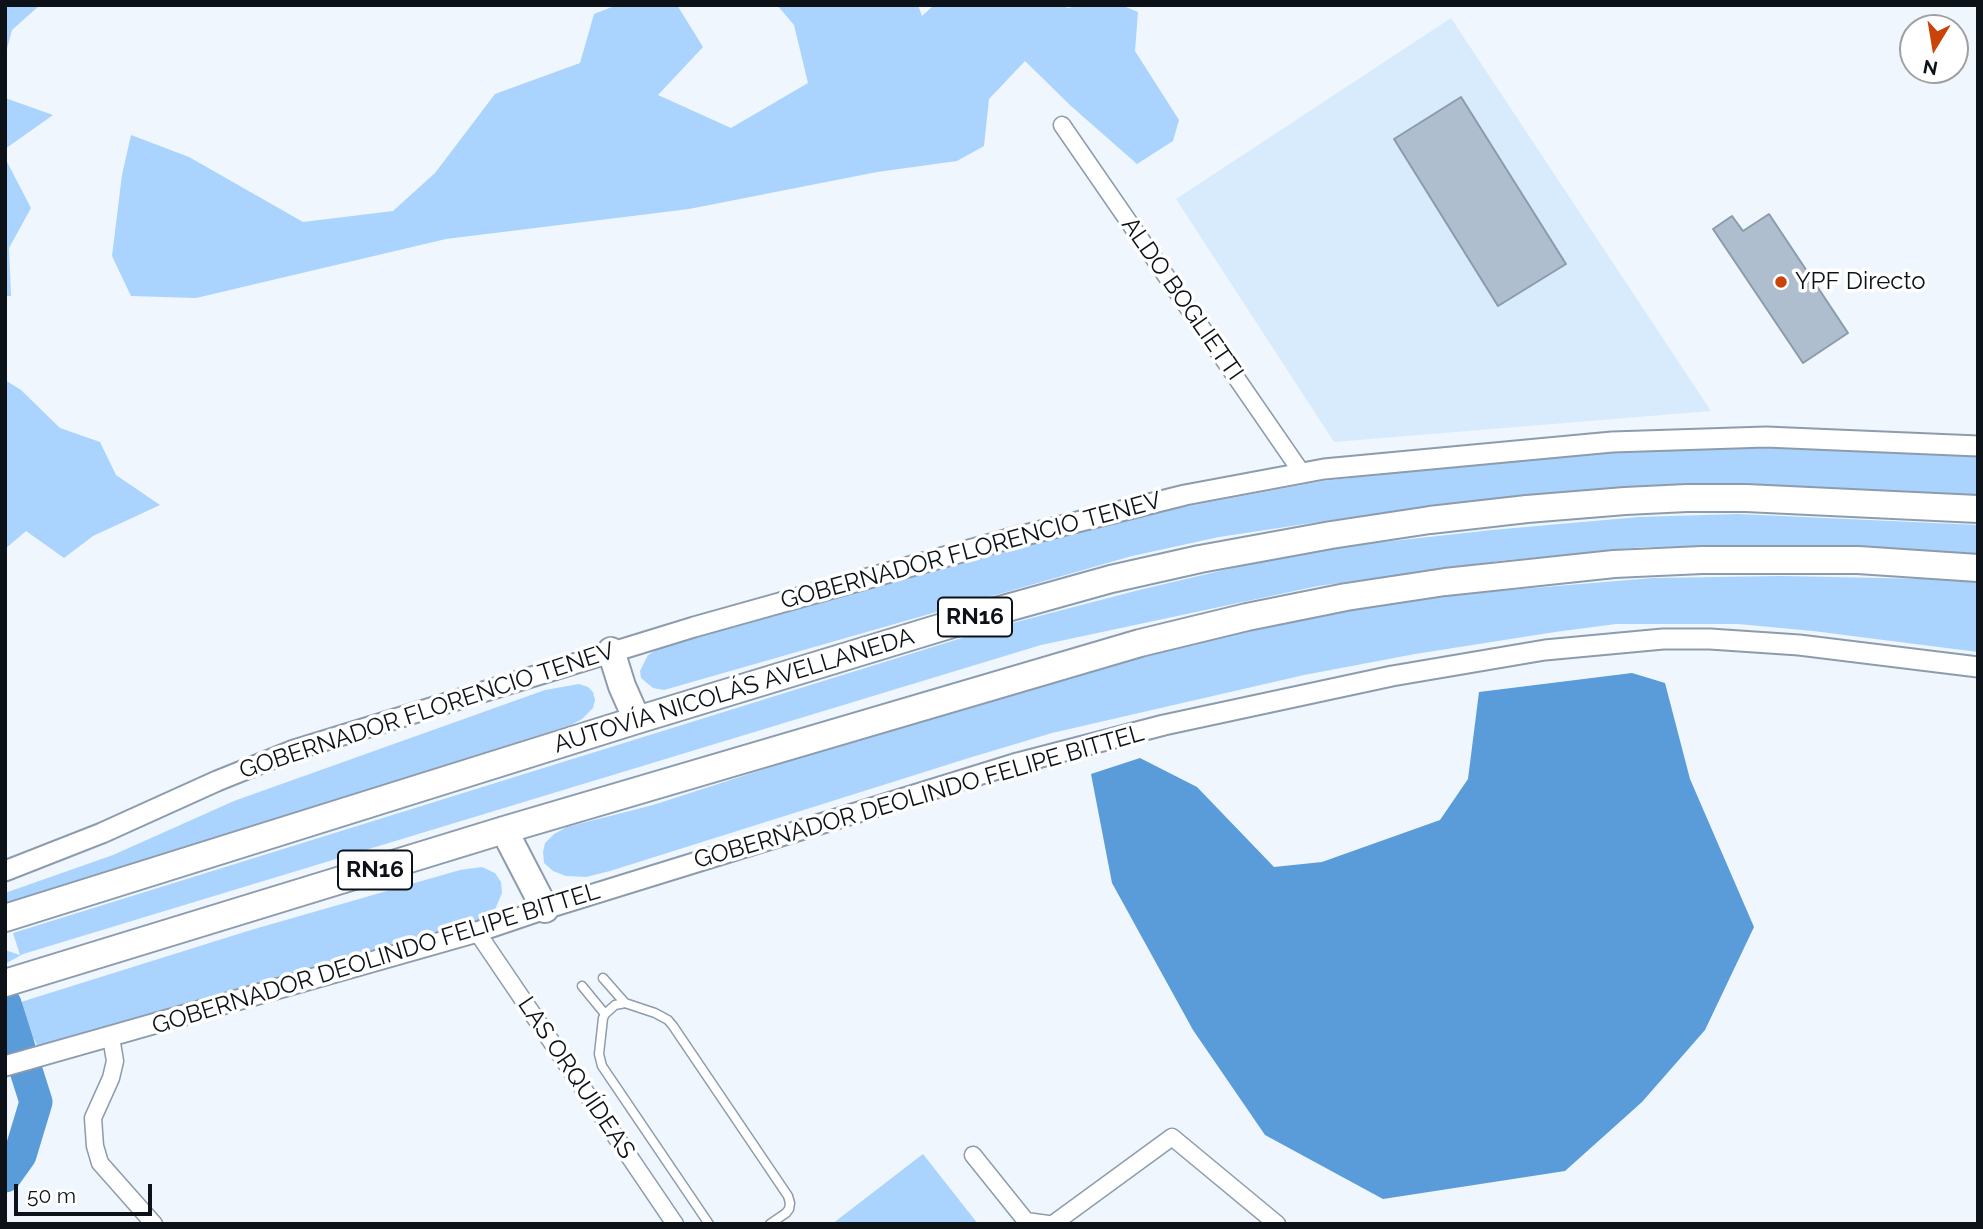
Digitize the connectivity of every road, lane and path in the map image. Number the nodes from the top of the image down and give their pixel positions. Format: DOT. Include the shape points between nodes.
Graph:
graph roads {
  1 [pos="1062,125"];
  2 [pos="1978,446"];
  3 [pos="1302,473"];
  4 [pos="1978,509"];
  5 [pos="1978,568"];
  6 [pos="611,651"];
  7 [pos="1978,667"];
  8 [pos="637,720"];
  9 [pos="504,830"];
  10 [pos="5,871"];
  11 [pos="545,909"];
  12 [pos="5,918"];
  13 [pos="477,932"];
  14 [pos="603,978"];
  15 [pos="10,981"];
  16 [pos="582,986"];
  17 [pos="625,1003"];
  18 [pos="605,1014"];
  19 [pos="111,1037"];
  20 [pos="9,1065"];
  21 [pos="973,1155"];
  22 [pos="154,1224"];
  23 [pos="675,1224"];
  24 [pos="709,1224"];
  25 [pos="770,1224"];
  26 [pos="1050,1224"];
  27 [pos="1278,1224"];
  1 -- 3 [label="street, ALDO BOGLIETTI"];
  2 -- 3 [label="street, GOBERNADOR FLORENCIO TENEV" via="1766,437 1662,439"];
  3 -- 6 [label="street, GOBERNADOR FLORENCIO TENEV" via="1053,527"];
  4 -- 8 [label="highway, AUTOVÍA NICOLÁS AVELLANEDA / RN16" via="1687,498 1527,509 1377,527 1100,581"];
  5 -- 9 [label="highway, RN16" via="1858,560 1614,564 1346,597 1140,643"];
  6 -- 8 [label="highway"];
  6 -- 10 [label="street, GOBERNADOR FLORENCIO TENEV" via="294,750"];
  7 -- 11 [label="street, GOBERNADOR DEOLINDO FELIPE BITTEL" via="1710,639 1622,642 1470,662 1238,708 1014,764"];
  8 -- 12 [label="highway, AUTOVÍA NICOLÁS AVELLANEDA / RN16"];
  9 -- 11 [label="highway"];
  9 -- 15 [label="highway, RN16"];
  11 -- 13 [label="street, GOBERNADOR DEOLINDO FELIPE BITTEL"];
  13 -- 19 [label="street, GOBERNADOR DEOLINDO FELIPE BITTEL"];
  13 -- 23 [label="street, LAS ORQUÍDEAS"];
  14 -- 17 [label="lane"];
  16 -- 18 [label="lane"];
  17 -- 18 [label="lane"];
  17 -- 25 [label="lane" via="662,1016 673,1026 788,1196 789,1209"];
  18 -- 24 [label="lane" via="599,1054 602,1066"];
  19 -- 20 [label="street, GOBERNADOR DEOLINDO FELIPE BITTEL"];
  19 -- 22 [label="street" via="115,1061 93,1118 95,1146 100,1163"];
  21 -- 26 [label="street" via="1026,1221"];
  26 -- 27 [label="street" via="1172,1137"];
}
